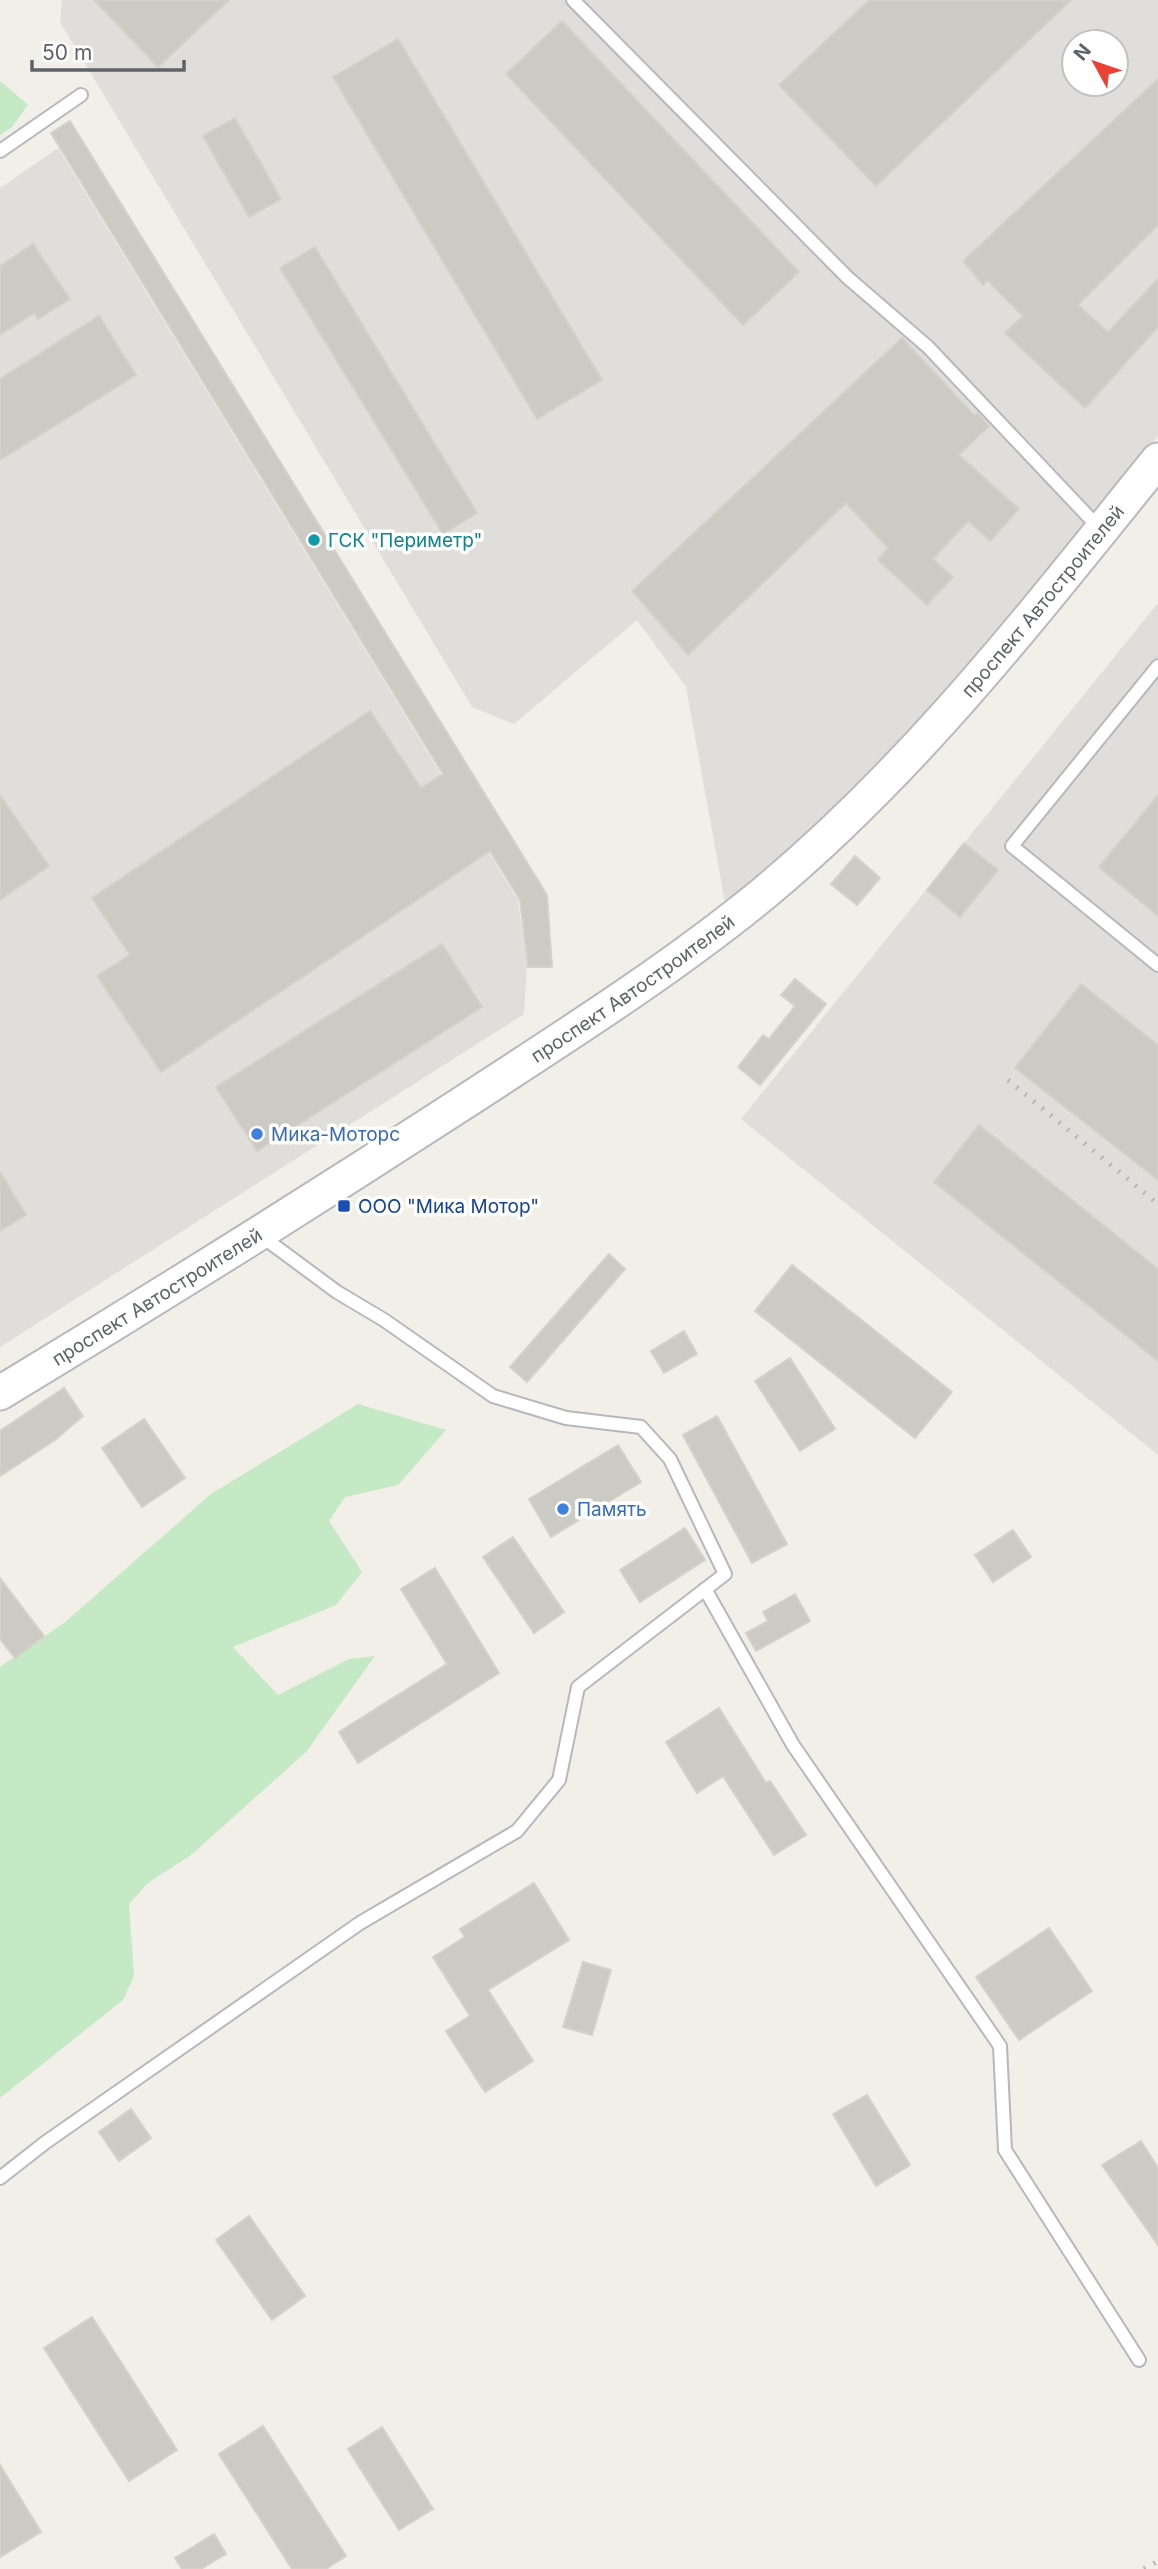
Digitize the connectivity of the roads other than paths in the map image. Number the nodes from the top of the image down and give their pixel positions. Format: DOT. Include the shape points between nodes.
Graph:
graph roads {
  1 [pos="573,0"];
  2 [pos="81,95"];
  3 [pos="0,151"];
  4 [pos="1158,460"];
  5 [pos="1101,530"];
  6 [pos="1158,666"];
  7 [pos="1158,965"];
  8 [pos="260,1235"];
  9 [pos="0,1393"];
  10 [pos="705,1589"];
  11 [pos="0,2178"];
  12 [pos="1139,2360"];
  1 -- 5 [label="lane" via="847,277 928,347"];
  2 -- 3 [label="lane"];
  4 -- 5 [label="main road, проспект Автостроителей"];
  5 -- 8 [label="main road, проспект Автостроителей" via="917,750 763,894 643,984"];
  6 -- 7 [label="lane" via="1012,846"];
  8 -- 9 [label="main road, проспект Автостроителей"];
  8 -- 10 [label="lane" via="493,1396 566,1418 641,1427 670,1459 725,1574"];
  10 -- 11 [label="lane" via="578,1687 559,1780 517,1830 360,1923"];
  10 -- 12 [label="lane" via="793,1745 1000,2046 1004,2150"];
}
